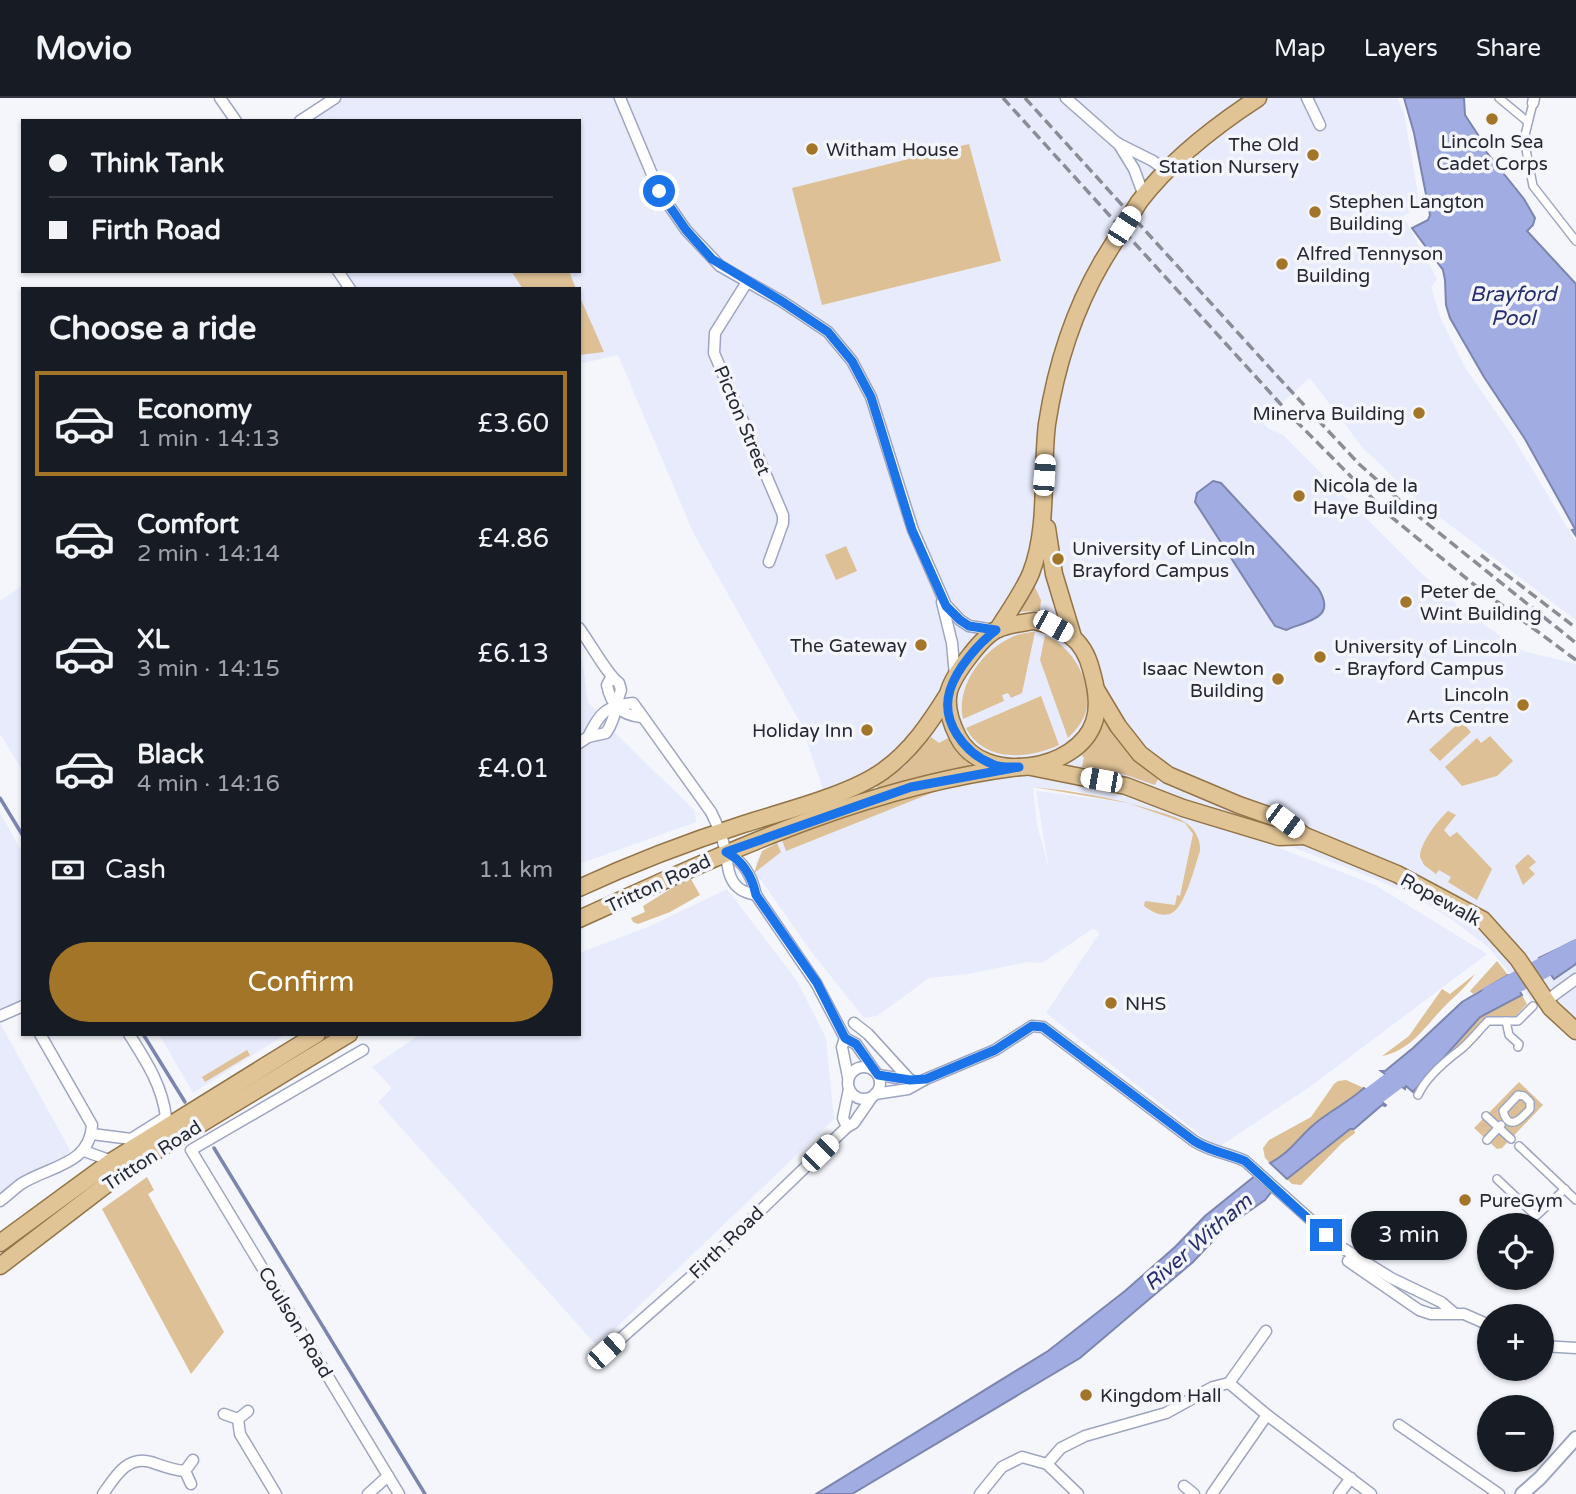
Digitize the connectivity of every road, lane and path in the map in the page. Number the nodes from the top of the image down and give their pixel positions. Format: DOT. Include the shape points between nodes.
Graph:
graph roads {
  1 [pos="220,98"];
  2 [pos="335,98"];
  3 [pos="620,98"];
  4 [pos="1066,98"];
  5 [pos="1258,98"];
  6 [pos="1307,98"];
  7 [pos="1499,98"];
  8 [pos="1533,100"];
  9 [pos="235,119"];
  10 [pos="303,119"];
  11 [pos="1528,122"];
  12 [pos="1320,125"];
  13 [pos="1117,143"];
  14 [pos="1166,171"];
  15 [pos="1142,199"];
  16 [pos="1576,241"];
  17 [pos="747,282"];
  18 [pos="1043,501"];
  19 [pos="769,562"];
  20 [pos="941,594"];
  21 [pos="997,629"];
  22 [pos="581,631"];
  23 [pos="1073,637"];
  24 [pos="952,685"];
  25 [pos="1097,691"];
  26 [pos="615,705"];
  27 [pos="584,740"];
  28 [pos="1023,767"];
  29 [pos="720,832"];
  30 [pos="1305,836"];
  31 [pos="726,852"];
  32 [pos="581,887"];
  33 [pos="650,887"];
  34 [pos="756,895"];
  35 [pos="581,907"];
  36 [pos="581,918"];
  37 [pos="1576,979"];
  38 [pos="1539,999"];
  39 [pos="21,1007"];
  40 [pos="0,1016"];
  41 [pos="1506,1021"];
  42 [pos="854,1023"];
  43 [pos="1576,1031"];
  44 [pos="41,1036"];
  45 [pos="130,1036"];
  46 [pos="314,1036"];
  47 [pos="346,1036"];
  48 [pos="845,1038"];
  49 [pos="1518,1047"];
  50 [pos="363,1050"];
  51 [pos="876,1072"];
  52 [pos="848,1077"];
  53 [pos="926,1079"];
  54 [pos="910,1080"];
  55 [pos="849,1089"];
  56 [pos="1418,1095"];
  57 [pos="874,1096"];
  58 [pos="1486,1116"];
  59 [pos="1507,1119"];
  60 [pos="847,1126"];
  61 [pos="1499,1128"];
  62 [pos="92,1134"];
  63 [pos="1511,1139"];
  64 [pos="1487,1140"];
  65 [pos="1519,1146"];
  66 [pos="84,1151"];
  67 [pos="112,1161"];
  68 [pos="1497,1179"];
  69 [pos="1565,1189"];
  70 [pos="1576,1200"];
  71 [pos="0,1202"];
  72 [pos="0,1243"];
  73 [pos="1348,1261"];
  74 [pos="0,1266"];
  75 [pos="1454,1313"];
  76 [pos="1477,1320"];
  77 [pos="1266,1331"];
  78 [pos="1554,1347"];
  79 [pos="1576,1348"];
  80 [pos="602,1355"];
  81 [pos="1230,1383"];
  82 [pos="248,1411"];
  83 [pos="224,1414"];
  84 [pos="1267,1415"];
  85 [pos="238,1419"];
  86 [pos="1399,1425"];
  87 [pos="1576,1438"];
  88 [pos="192,1460"];
  89 [pos="1047,1464"];
  90 [pos="185,1471"];
  91 [pos="388,1476"];
  92 [pos="1351,1478"];
  93 [pos="1540,1478"];
  94 [pos="191,1483"];
  95 [pos="1184,1486"];
  96 [pos="103,1494"];
  97 [pos="276,1494"];
  98 [pos="368,1494"];
  99 [pos="399,1494"];
  100 [pos="980,1494"];
  101 [pos="1078,1494"];
  102 [pos="1194,1494"];
  103 [pos="1212,1494"];
  104 [pos="1339,1494"];
  105 [pos="1371,1494"];
  106 [pos="1499,1494"];
  107 [pos="1522,1494"];
  108 [pos="1531,1494"];
  1 -- 9 [label="street"];
  2 -- 10 [label="street"];
  3 -- 17 [label="street" via="659,191 712,259"];
  4 -- 13 [label="street"];
  5 -- 14 [label="main road"];
  6 -- 12 [label="street"];
  7 -- 11 [label="street"];
  8 -- 11 [label="street"];
  11 -- 16 [label="street" via="1524,139 1533,186"];
  13 -- 14 [label="street"];
  13 -- 15 [label="street" via="1134,169"];
  14 -- 15 [label="main road"];
  15 -- 18 [label="main road, bridge" via="1079,305 1061,356 1047,424"];
  17 -- 19 [label="street, Picton Street" via="715,333 714,353 783,514"];
  17 -- 20 [label="street" via="828,332 852,361 871,397 912,530"];
  18 -- 21 [label="main road" via="1039,546 1030,574"];
  18 -- 23 [label="main road" via="1054,574"];
  20 -- 21 [label="street" via="946,606 969,626"];
  20 -- 24 [label="street" via="953,643"];
  21 -- 23 [label="main road" via="1034,621"];
  21 -- 24 [label="main road" via="975,649"];
  22 -- 26 [label="street" via="611,678 619,683"];
  23 -- 25 [label="main road" via="1090,666"];
  24 -- 28 [label="main road" via="950,722 961,742 995,766"];
  24 -- 29 [label="main road, Tritton Road" via="928,727 881,772 829,796"];
  25 -- 28 [label="main road" via="1094,723 1083,740 1062,757"];
  25 -- 30 [label="main road, Ropewalk" via="1140,754 1168,775 1285,821"];
  26 -- 27 [label="street" via="600,714"];
  26 -- 29 [label="street" via="633,703 639,710"];
  28 -- 30 [label="main road, Ropewalk" via="1126,786 1279,837"];
  28 -- 31 [label="main road, Tritton Road" via="911,787"];
  29 -- 31 [label="street"];
  29 -- 32 [label="main road, Tritton Road"];
  30 -- 38 [label="main road, Ropewalk" via="1376,864 1483,920 1518,959"];
  31 -- 33 [label="main road, Tritton Road"];
  31 -- 34 [label="street" via="739,859"];
  31 -- 34 [label="street" via="731,877 740,889"];
  33 -- 35 [label="main road" via="623,891"];
  33 -- 36 [label="main road, Tritton Road"];
  34 -- 48 [label="street" via="817,983"];
  37 -- 38 [label="street"];
  38 -- 41 [label="street" via="1518,1021"];
  38 -- 43 [label="main road, Ropewalk"];
  39 -- 40 [label="street"];
  41 -- 49 [label="street"];
  41 -- 56 [label="street" via="1488,1021"];
  42 -- 54 [label="street"];
  44 -- 62 [label="street" via="92,1125"];
  45 -- 62 [label="street" via="155,1076 166,1117 131,1139"];
  46 -- 67 [label="main road, Tritton Road"];
  47 -- 74 [label="main road, Tritton Road" via="128,1168"];
  48 -- 51 [label="street" via="856,1044"];
  48 -- 52 [label="street" via="842,1047"];
  50 -- 91 [label="street, Coulson Road" via="191,1150"];
  51 -- 52 [label="street" via="860,1067"];
  51 -- 54 [label="street"];
  51 -- 57 [label="street" via="880,1086"];
  52 -- 55 [label="street"];
  53 -- 54 [label="street"];
  53 -- 57 [label="street" via="908,1089"];
  53 -- 75 [label="street" via="995,1050 1032,1026 1043,1027 1194,1141 1255,1169 1341,1247"];
  55 -- 57 [label="street" via="859,1098"];
  55 -- 60 [label="street" via="843,1118"];
  57 -- 60 [label="street, Firth Road" via="855,1123"];
  58 -- 61 [label="street"];
  59 -- 59 [label="street" via="1518,1122 1528,1112 1529,1096 1518,1095 1504,1108"];
  59 -- 61 [label="street"];
  60 -- 80 [label="street, Firth Road" via="702,1267"];
  61 -- 63 [label="street"];
  61 -- 64 [label="street"];
  62 -- 66 [label="street"];
  65 -- 69 [label="street"];
  66 -- 67 [label="street"];
  66 -- 71 [label="street" via="21,1184"];
  67 -- 72 [label="main road, Tritton Road"];
  68 -- 69 [label="street" via="1536,1216"];
  69 -- 70 [label="street"];
  73 -- 75 [label="street" via="1419,1310"];
  75 -- 76 [label="street"];
  77 -- 81 [label="street"];
  78 -- 79 [label="street"];
  81 -- 84 [label="street"];
  81 -- 89 [label="street" via="1213,1387 1166,1413 1085,1436 1061,1448"];
  82 -- 85 [label="street"];
  83 -- 85 [label="street"];
  84 -- 92 [label="street"];
  84 -- 103 [label="street"];
  85 -- 97 [label="street" via="240,1434"];
  86 -- 106 [label="street"];
  87 -- 93 [label="street"];
  88 -- 90 [label="street"];
  89 -- 100 [label="street" via="1022,1457 1002,1467"];
  89 -- 101 [label="street"];
  90 -- 94 [label="street"];
  90 -- 96 [label="street" via="132,1462"];
  91 -- 98 [label="street"];
  91 -- 99 [label="street, Coulson Road"];
  92 -- 104 [label="street"];
  92 -- 105 [label="street"];
  93 -- 107 [label="street"];
  93 -- 108 [label="street"];
  95 -- 102 [label="street"];
}
